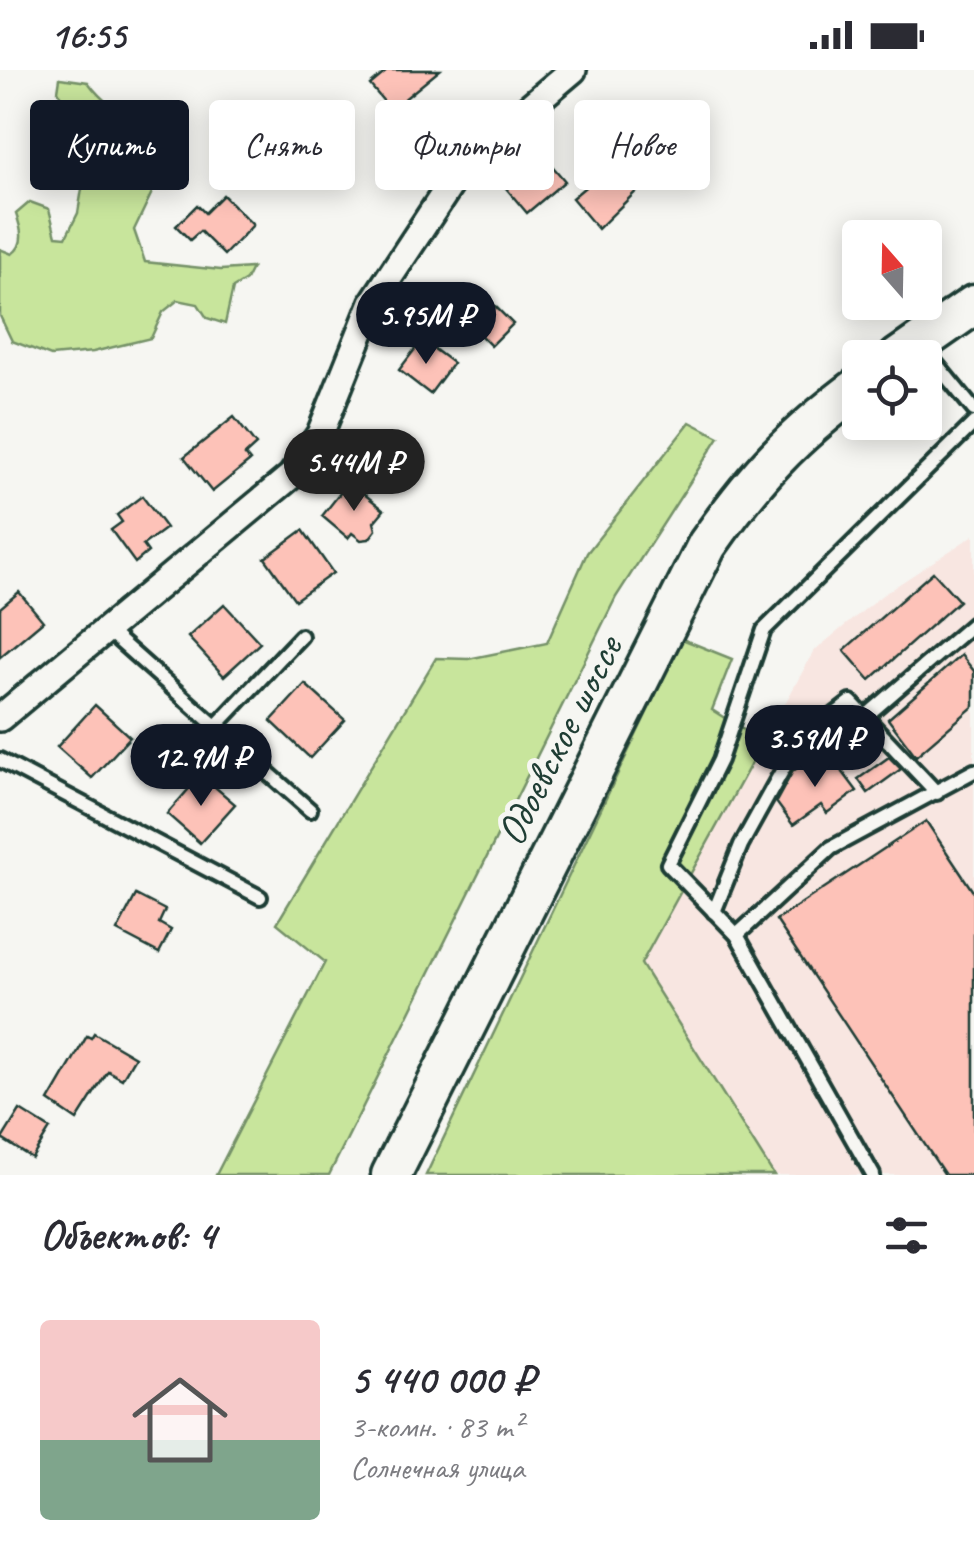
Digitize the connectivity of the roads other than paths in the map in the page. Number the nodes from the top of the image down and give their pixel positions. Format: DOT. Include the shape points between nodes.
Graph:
graph roads {
  1 [pos="573,70"];
  2 [pos="974,306"];
  3 [pos="923,340"];
  4 [pos="942,381"];
  5 [pos="842,399"];
  6 [pos="974,410"];
  7 [pos="974,423"];
  8 [pos="973,624"];
  9 [pos="107,630"];
  10 [pos="301,636"];
  11 [pos="865,717"];
  12 [pos="0,718"];
  13 [pos="216,726"];
  14 [pos="0,760"];
  15 [pos="969,775"];
  16 [pos="974,792"];
  17 [pos="937,793"];
  18 [pos="310,810"];
  19 [pos="260,897"];
  20 [pos="714,912"];
  21 [pos="737,935"];
  22 [pos="392,1175"];
  23 [pos="873,1175"];
  1 -- 9 [label="street" via="452,182 373,302 320,434 292,476"];
  2 -- 3 [label="main road"];
  4 -- 6 [label="lane"];
  5 -- 22 [label="main road, Одоевское шоссе" via="771,460 706,545"];
  7 -- 20 [label="lane" via="764,630 720,760 668,864"];
  8 -- 11 [label="lane"];
  9 -- 12 [label="street"];
  9 -- 13 [label="lane"];
  10 -- 13 [label="lane"];
  11 -- 17 [label="lane"];
  11 -- 20 [label="lane" via="851,702 796,744 741,844"];
  13 -- 18 [label="lane"];
  14 -- 19 [label="lane"];
  15 -- 16 [label="lane"];
  15 -- 17 [label="lane"];
  17 -- 21 [label="lane" via="831,848"];
  20 -- 21 [label="lane"];
  21 -- 23 [label="lane"];
}
